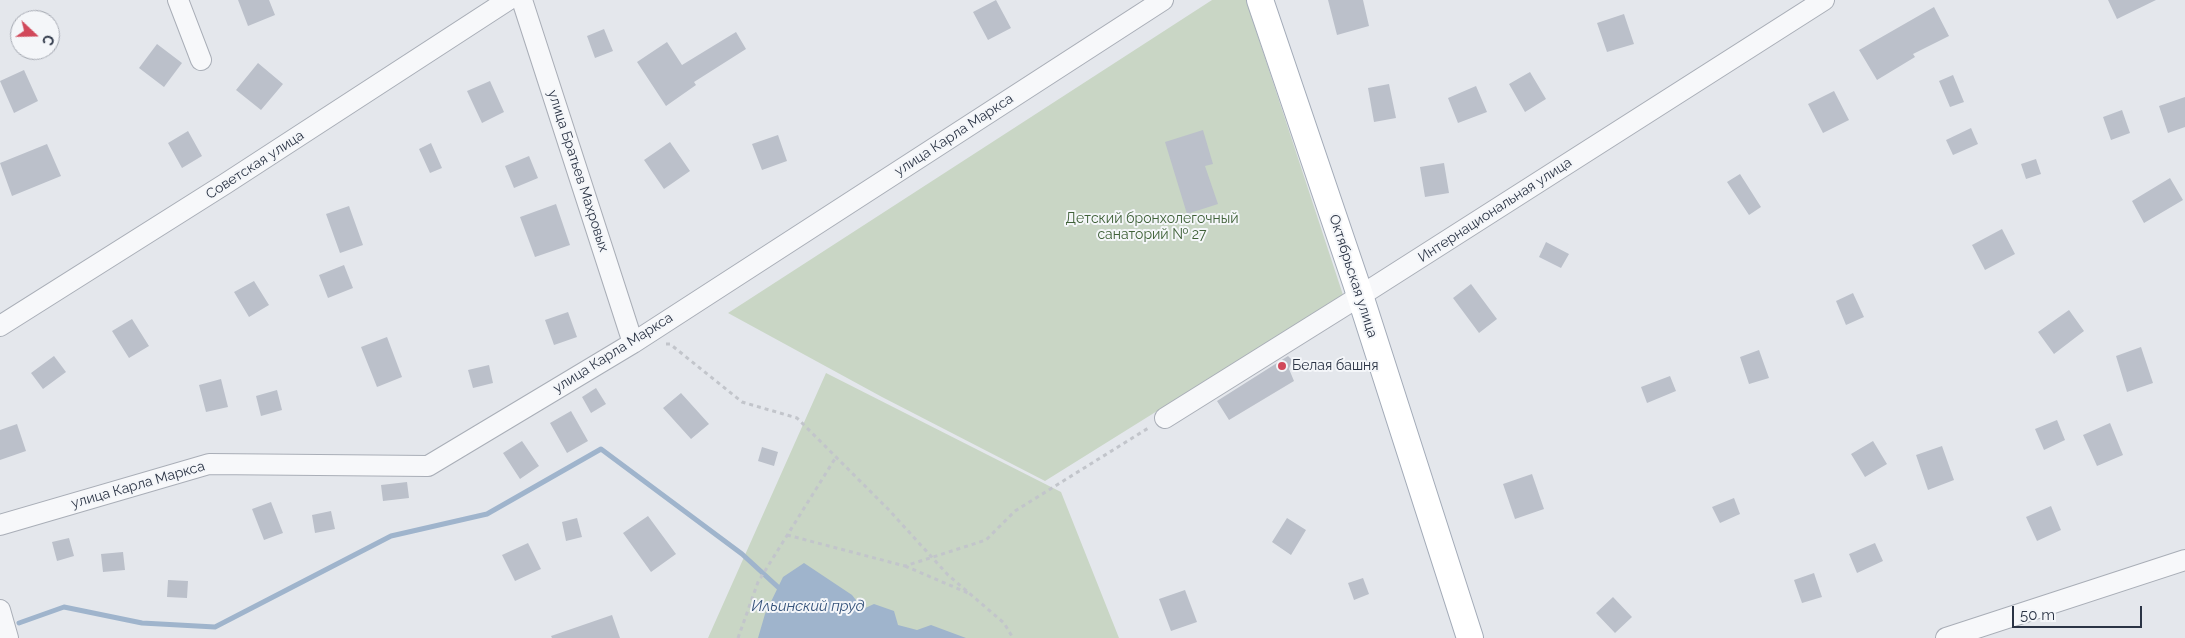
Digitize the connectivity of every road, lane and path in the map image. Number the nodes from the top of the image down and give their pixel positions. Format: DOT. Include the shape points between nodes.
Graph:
graph roads {
  1 [pos="178,0"];
  2 [pos="508,0"];
  3 [pos="522,0"];
  4 [pos="1163,0"];
  5 [pos="1260,0"];
  6 [pos="1824,0"];
  7 [pos="201,60"];
  8 [pos="1360,296"];
  9 [pos="0,326"];
  10 [pos="633,343"];
  11 [pos="1165,418"];
  12 [pos="836,458"];
  13 [pos="0,525"];
  14 [pos="787,535"];
  15 [pos="932,558"];
  16 [pos="2185,560"];
  17 [pos="905,566"];
  18 [pos="974,595"];
  19 [pos="0,610"];
  20 [pos="8,638"];
  21 [pos="738,638"];
  22 [pos="1013,638"];
  23 [pos="1470,638"];
  24 [pos="1946,638"];
  1 -- 7 [label="street"];
  2 -- 9 [label="street, Советская улица"];
  3 -- 10 [label="street, улица Братьев Махровых"];
  4 -- 10 [label="street, улица Карла Маркса"];
  5 -- 8 [label="main road, Октябрьская улица"];
  6 -- 8 [label="street, Интернациональная улица"];
  8 -- 11 [label="street, Интернациональная улица"];
  8 -- 23 [label="main road, Октябрьская улица"];
  10 -- 12 [label="path" via="670,344 742,402 797,418"];
  10 -- 13 [label="street, улица Карла Маркса" via="428,466 209,464"];
  11 -- 15 [label="path" via="1015,511 986,540"];
  12 -- 14 [label="path"];
  12 -- 15 [label="path"];
  14 -- 17 [label="path"];
  14 -- 21 [label="path" via="758,582"];
  15 -- 17 [label="path"];
  15 -- 18 [label="path"];
  16 -- 24 [label="street"];
  17 -- 18 [label="path"];
  18 -- 22 [label="path" via="1004,623"];
  19 -- 20 [label="street"];
}
